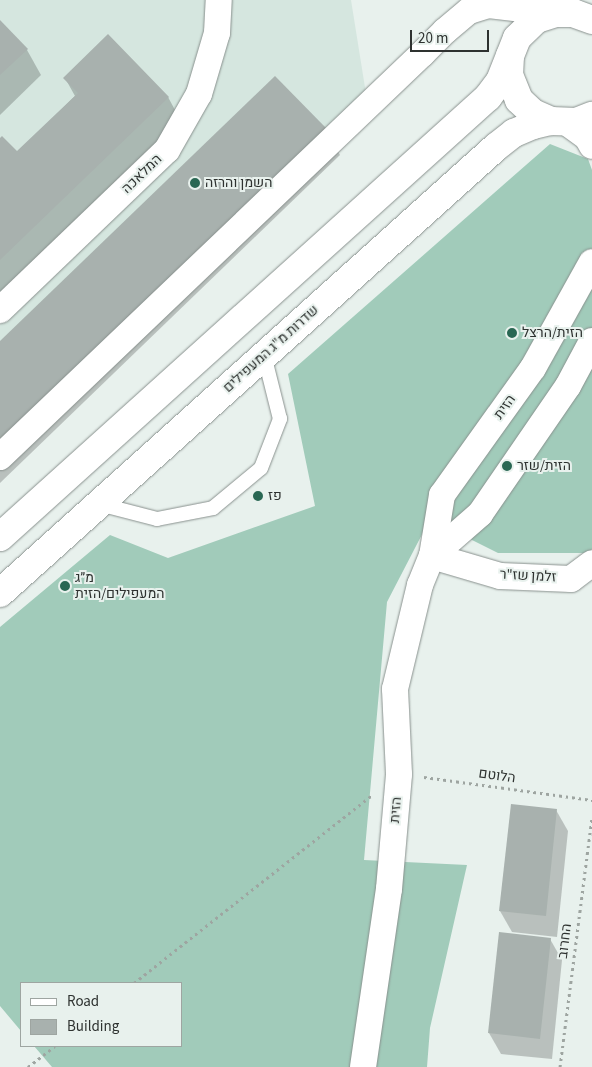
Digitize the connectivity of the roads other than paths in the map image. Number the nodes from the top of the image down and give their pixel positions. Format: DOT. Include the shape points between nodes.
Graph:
graph roads {
  1 [pos="219,0"];
  2 [pos="578,14"];
  3 [pos="510,56"];
  4 [pos="592,116"];
  5 [pos="558,122"];
  6 [pos="592,146"];
  7 [pos="592,262"];
  8 [pos="0,310"];
  9 [pos="592,341"];
  10 [pos="264,355"];
  11 [pos="0,457"];
  12 [pos="99,504"];
  13 [pos="0,537"];
  14 [pos="432,556"];
  15 [pos="592,563"];
  16 [pos="0,591"];
  17 [pos="364,1067"];
  1 -- 8 [label="street, המלאכה" via="216,33 199,94 167,150"];
  2 -- 3 [label="main road" via="537,20 518,38"];
  2 -- 11 [label="street" via="489,5 469,11"];
  3 -- 5 [label="main road" via="510,75 519,100 533,113"];
  3 -- 13 [label="main road" via="500,81 469,115"];
  4 -- 5 [label="main road, שדרות מ\"ג המעפילים" via="576,122"];
  5 -- 6 [label="street" via="587,137"];
  5 -- 10 [label="main road, שדרות מ\"ג המעפילים" via="533,124 496,148"];
  7 -- 14 [label="street, הזית" via="533,368 442,495"];
  9 -- 14 [label="street, הזית" via="568,386 480,514"];
  10 -- 12 [label="main road, שדרות מ\"ג המעפילים"];
  10 -- 12 [label="lane" via="280,420 261,468 213,508 157,519"];
  12 -- 16 [label="main road, שדרות מ\"ג המעפילים"];
  14 -- 15 [label="street, זלמן שז\"ר" via="509,577 571,579"];
  14 -- 17 [label="street, הזית" via="420,585 395,689 399,774 389,890"];
}
